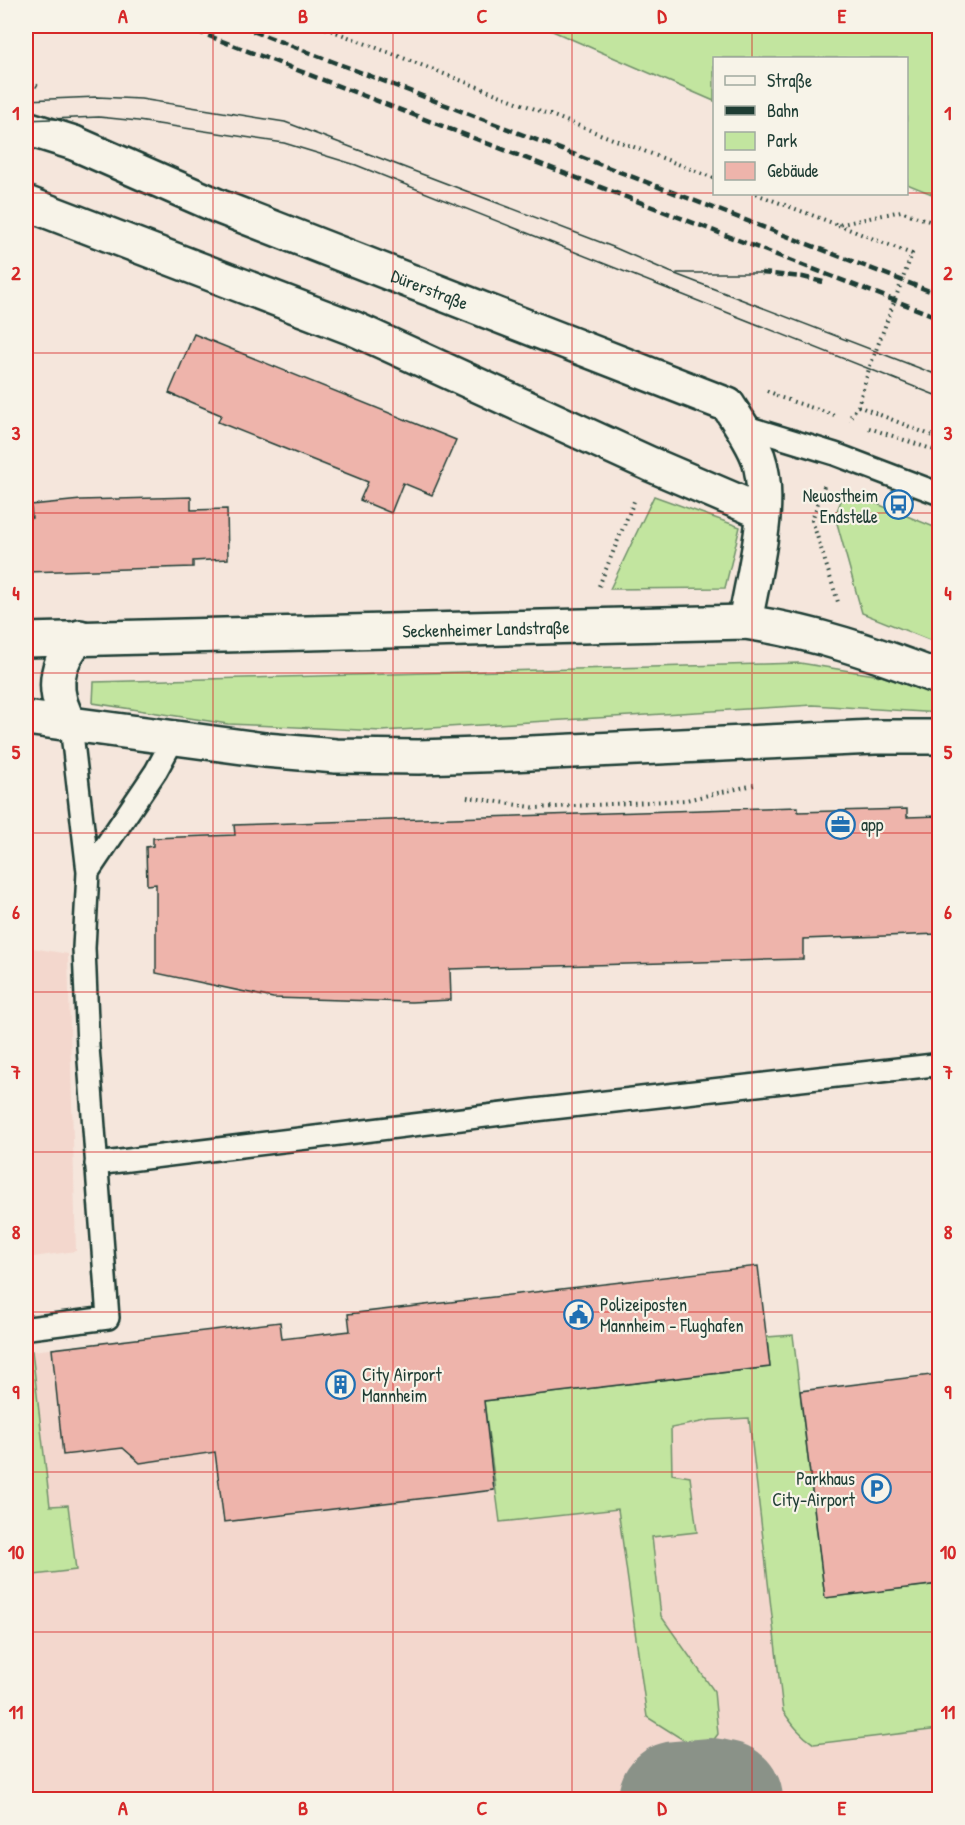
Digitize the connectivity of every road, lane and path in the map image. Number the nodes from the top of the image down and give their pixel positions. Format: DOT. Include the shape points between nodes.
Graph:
graph roads {
  1 [pos="320,26"];
  2 [pos="26,128"];
  3 [pos="713,177"];
  4 [pos="759,195"];
  5 [pos="26,203"];
  6 [pos="838,225"];
  7 [pos="939,225"];
  8 [pos="858,406"];
  9 [pos="848,420"];
  10 [pos="741,425"];
  11 [pos="939,439"];
  12 [pos="836,454"];
  13 [pos="650,464"];
  14 [pos="939,494"];
  15 [pos="762,512"];
  16 [pos="841,612"];
  17 [pos="745,622"];
  18 [pos="582,626"];
  19 [pos="80,637"];
  20 [pos="26,640"];
  21 [pos="939,678"];
  22 [pos="26,718"];
  23 [pos="70,725"];
  24 [pos="939,737"];
  25 [pos="174,738"];
  26 [pos="88,872"];
  27 [pos="939,1070"];
  28 [pos="96,1164"];
  29 [pos="29,1328"];
  1 -- 3 [label="path"];
  2 -- 10 [label="main road, Dürerstraße" via="74,143 220,207 728,405"];
  4 -- 6 [label="path"];
  5 -- 13 [label="main road" via="355,329"];
  6 -- 7 [label="path" via="901,211"];
  6 -- 8 [label="path" via="912,254"];
  8 -- 9 [label="path"];
  8 -- 11 [label="path"];
  10 -- 12 [label="lane"];
  10 -- 15 [label="main road, Dürerstraße" via="758,457"];
  12 -- 14 [label="lane"];
  12 -- 16 [label="path" via="812,520"];
  13 -- 15 [label="main road"];
  13 -- 18 [label="path"];
  15 -- 17 [label="main road, Dürerstraße"];
  17 -- 18 [label="main road, Seckenheimer Landstraße"];
  17 -- 21 [label="main road, Seckenheimer Landstraße" via="798,630 851,645"];
  18 -- 19 [label="main road, Seckenheimer Landstraße"];
  19 -- 20 [label="main road, Seckenheimer Landstraße"];
  19 -- 23 [label="main road" via="64,656 57,679 62,711"];
  22 -- 23 [label="main road"];
  23 -- 25 [label="main road"];
  23 -- 26 [label="lane"];
  24 -- 25 [label="main road" via="419,758 336,756"];
  25 -- 26 [label="lane"];
  26 -- 28 [label="lane" via="84,948"];
  27 -- 28 [label="lane" via="934,1065"];
  28 -- 29 [label="lane" via="108,1318"];
}
